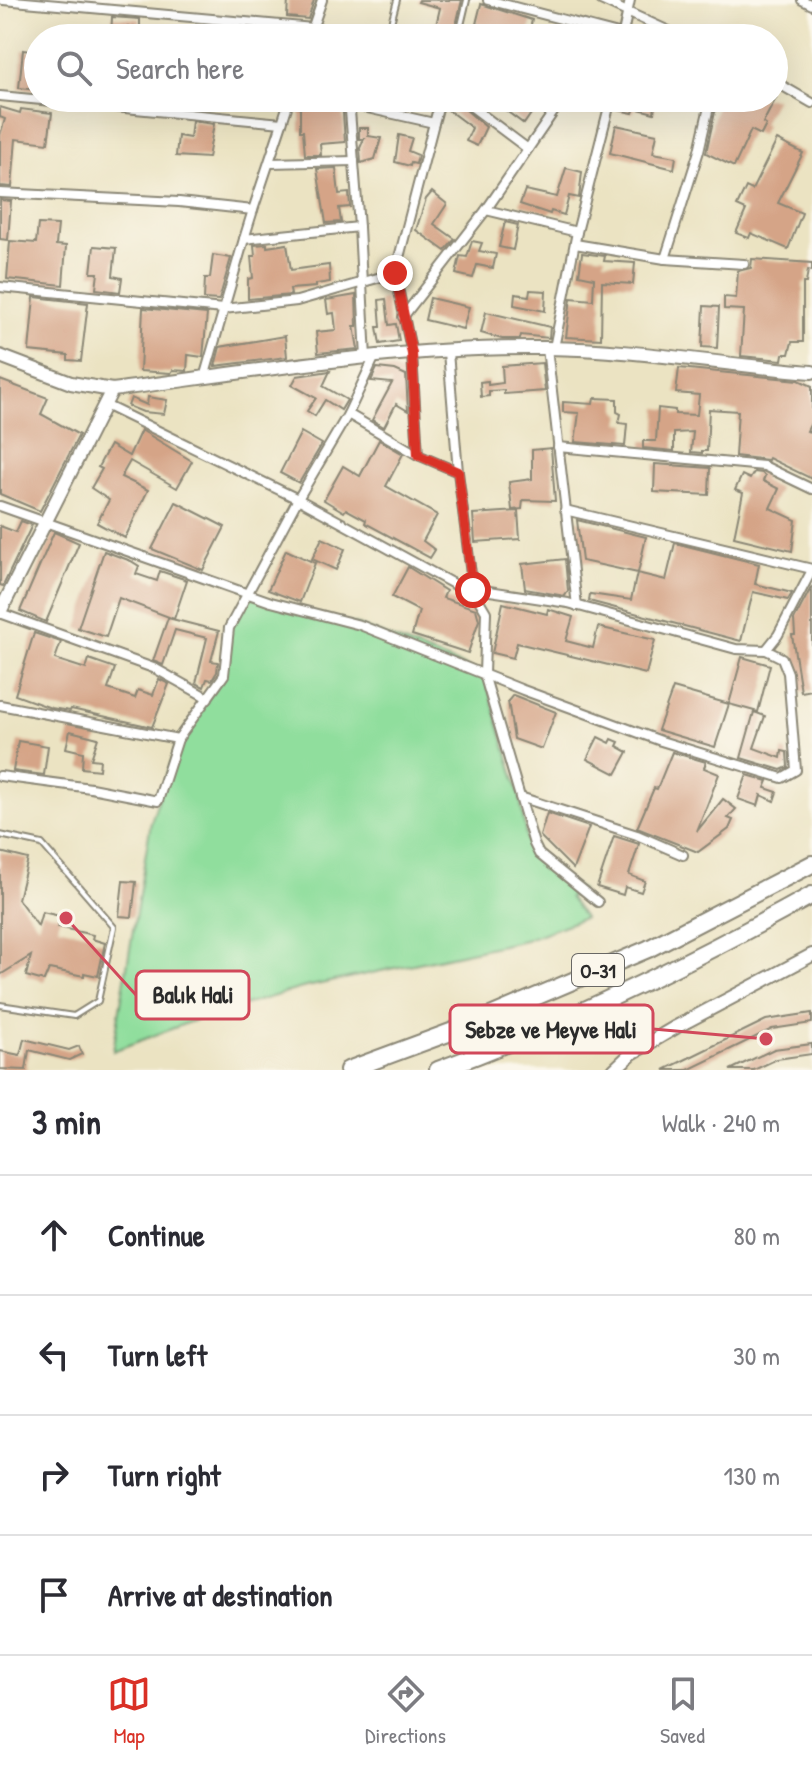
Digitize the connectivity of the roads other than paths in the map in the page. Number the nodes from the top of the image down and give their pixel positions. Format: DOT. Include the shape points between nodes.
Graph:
graph roads {
  1 [pos="3,0"];
  2 [pos="322,0"];
  3 [pos="397,0"];
  4 [pos="467,0"];
  5 [pos="488,0"];
  6 [pos="601,0"];
  7 [pos="630,0"];
  8 [pos="802,0"];
  9 [pos="812,5"];
  10 [pos="627,12"];
  11 [pos="269,24"];
  12 [pos="314,24"];
  13 [pos="391,24"];
  14 [pos="461,24"];
  15 [pos="577,24"];
  16 [pos="624,24"];
  17 [pos="653,24"];
  18 [pos="788,89"];
  19 [pos="0,96"];
  20 [pos="24,98"];
  21 [pos="812,103"];
  22 [pos="167,112"];
  23 [pos="286,112"];
  24 [pos="350,112"];
  25 [pos="392,112"];
  26 [pos="437,112"];
  27 [pos="479,112"];
  28 [pos="553,112"];
  29 [pos="606,112"];
  30 [pos="708,112"];
  31 [pos="282,123"];
  32 [pos="434,123"];
  33 [pos="528,149"];
  34 [pos="354,161"];
  35 [pos="270,163"];
  36 [pos="0,193"];
  37 [pos="253,210"];
  38 [pos="486,210"];
  39 [pos="359,227"];
  40 [pos="577,232"];
  41 [pos="244,239"];
  42 [pos="575,244"];
  43 [pos="665,259"];
  44 [pos="744,264"];
  45 [pos="395,273"];
  46 [pos="361,284"];
  47 [pos="0,287"];
  48 [pos="223,309"];
  49 [pos="403,317"];
  50 [pos="550,348"];
  51 [pos="448,352"];
  52 [pos="412,354"];
  53 [pos="0,356"];
  54 [pos="371,357"];
  55 [pos="812,372"];
  56 [pos="204,378"];
  57 [pos="112,390"];
  58 [pos="105,405"];
  59 [pos="348,414"];
  60 [pos="558,447"];
  61 [pos="418,455"];
  62 [pos="458,472"];
  63 [pos="812,489"];
  64 [pos="298,499"];
  65 [pos="0,506"];
  66 [pos="565,510"];
  67 [pos="46,524"];
  68 [pos="812,570"];
  69 [pos="473,590"];
  70 [pos="248,594"];
  71 [pos="577,606"];
  72 [pos="0,612"];
  73 [pos="766,650"];
  74 [pos="484,674"];
  75 [pos="208,698"];
  76 [pos="0,705"];
  77 [pos="178,739"];
  78 [pos="0,776"];
  79 [pos="520,797"];
  80 [pos="0,835"];
  81 [pos="683,855"];
  82 [pos="812,864"];
  83 [pos="812,895"];
  84 [pos="598,902"];
  85 [pos="812,955"];
  86 [pos="0,1005"];
  87 [pos="348,1070"];
  88 [pos="438,1070"];
  89 [pos="614,1070"];
  1 -- 11 [label="street"];
  2 -- 12 [label="street"];
  3 -- 13 [label="lane"];
  4 -- 14 [label="lane"];
  5 -- 15 [label="street"];
  6 -- 10 [label="street"];
  7 -- 10 [label="street"];
  8 -- 9 [label="street"];
  10 -- 16 [label="street"];
  10 -- 17 [label="street"];
  18 -- 21 [label="street"];
  19 -- 20 [label="street"];
  22 -- 31 [label="street"];
  23 -- 31 [label="street"];
  24 -- 34 [label="street"];
  25 -- 32 [label="street"];
  26 -- 32 [label="street"];
  27 -- 33 [label="street"];
  28 -- 33 [label="street"];
  29 -- 40 [label="street"];
  30 -- 43 [label="street"];
  31 -- 35 [label="street"];
  32 -- 45 [label="street"];
  33 -- 38 [label="street"];
  34 -- 35 [label="street"];
  34 -- 39 [label="street"];
  35 -- 37 [label="street"];
  36 -- 37 [label="street"];
  37 -- 41 [label="street"];
  38 -- 40 [label="street"];
  38 -- 49 [label="street"];
  39 -- 41 [label="street"];
  39 -- 46 [label="street"];
  40 -- 42 [label="street"];
  41 -- 48 [label="street"];
  42 -- 43 [label="street"];
  42 -- 50 [label="street"];
  43 -- 44 [label="street"];
  45 -- 46 [label="street"];
  45 -- 49 [label="street"];
  46 -- 48 [label="street" via="297,301"];
  46 -- 54 [label="street"];
  47 -- 48 [label="street"];
  48 -- 56 [label="street"];
  49 -- 52 [label="street"];
  50 -- 51 [label="street"];
  50 -- 55 [label="street"];
  50 -- 60 [label="street"];
  51 -- 52 [label="street"];
  51 -- 62 [label="street"];
  52 -- 54 [label="street"];
  52 -- 61 [label="street"];
  53 -- 57 [label="street" via="71,383"];
  54 -- 56 [label="street"];
  54 -- 59 [label="street"];
  56 -- 57 [label="street"];
  57 -- 58 [label="street"];
  58 -- 64 [label="street"];
  58 -- 67 [label="street"];
  59 -- 61 [label="street"];
  59 -- 64 [label="street"];
  60 -- 63 [label="street" via="764,466"];
  60 -- 66 [label="street"];
  61 -- 62 [label="street"];
  62 -- 69 [label="street"];
  64 -- 69 [label="street"];
  64 -- 70 [label="street"];
  65 -- 67 [label="street"];
  66 -- 68 [label="street"];
  66 -- 71 [label="street"];
  67 -- 70 [label="street"];
  67 -- 72 [label="street"];
  68 -- 73 [label="street"];
  69 -- 71 [label="street"];
  69 -- 74 [label="street" via="486,612"];
  70 -- 74 [label="street" via="360,625"];
  70 -- 75 [label="street" via="229,628 224,675"];
  71 -- 73 [label="street" via="736,649"];
  72 -- 75 [label="street" via="156,669"];
  73 -- 74 [label="street" via="782,658 788,673 796,770 782,778 661,741"];
  74 -- 79 [label="street"];
  75 -- 77 [label="street"];
  76 -- 77 [label="street"];
  77 -- 78 [label="street" via="158,801"];
  79 -- 81 [label="street"];
  79 -- 84 [label="street" via="539,854"];
  80 -- 86 [label="lane" via="42,844 114,927 98,1001 74,1016"];
  82 -- 87 [label="highway, O-31" via="648,949"];
  83 -- 88 [label="highway, O-31" via="710,952"];
  85 -- 89 [label="street" via="676,1027"];
}
